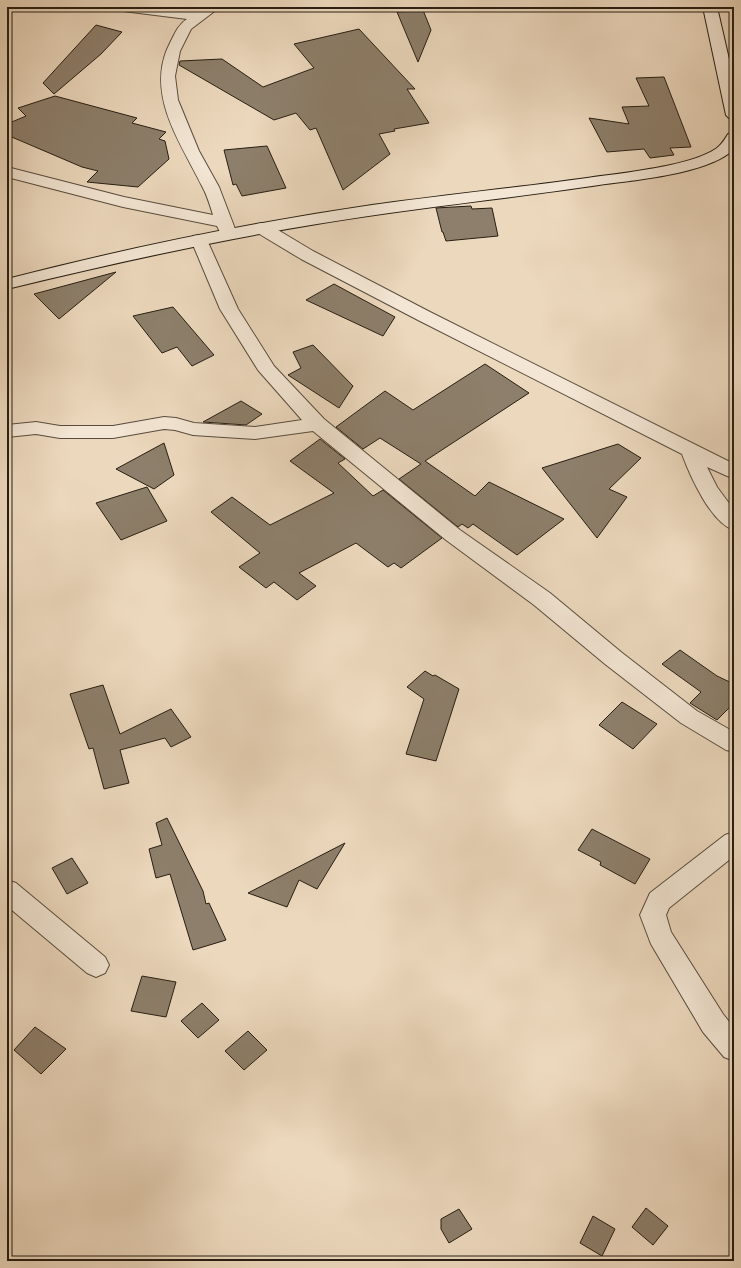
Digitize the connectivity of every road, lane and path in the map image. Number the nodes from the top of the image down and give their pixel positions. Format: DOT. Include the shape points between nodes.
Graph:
graph roads {
  1 [pos="123,7"];
  2 [pos="213,7"];
  3 [pos="710,7"];
  4 [pos="198,16"];
  5 [pos="734,115"];
  6 [pos="734,137"];
  7 [pos="7,172"];
  8 [pos="226,228"];
  9 [pos="262,228"];
  10 [pos="199,240"];
  11 [pos="7,284"];
  12 [pos="317,424"];
  13 [pos="7,431"];
  14 [pos="691,451"];
  15 [pos="734,472"];
  16 [pos="734,523"];
  17 [pos="734,742"];
  18 [pos="734,842"];
  19 [pos="7,891"];
  20 [pos="96,965"];
  21 [pos="734,1048"];
  1 -- 4 [label="street"];
  2 -- 4 [label="street"];
  3 -- 5 [label="street"];
  4 -- 8 [label="street" via="185,27 173,51 168,76 170,100 211,187"];
  6 -- 9 [label="street" via="718,155 666,170"];
  7 -- 8 [label="street"];
  8 -- 9 [label="street"];
  8 -- 10 [label="street"];
  9 -- 14 [label="street" via="307,255 432,320"];
  10 -- 11 [label="street" via="75,266"];
  10 -- 12 [label="street" via="229,309 267,370"];
  12 -- 13 [label="street" via="255,433 193,429 164,423 113,432 60,432 36,428"];
  12 -- 17 [label="street" via="453,535 542,599 689,717"];
  14 -- 15 [label="street"];
  14 -- 16 [label="street" via="698,474 710,495"];
  18 -- 21 [label="street" via="659,902 653,915 660,936 676,963 713,1023"];
  19 -- 20 [label="street"];
}
